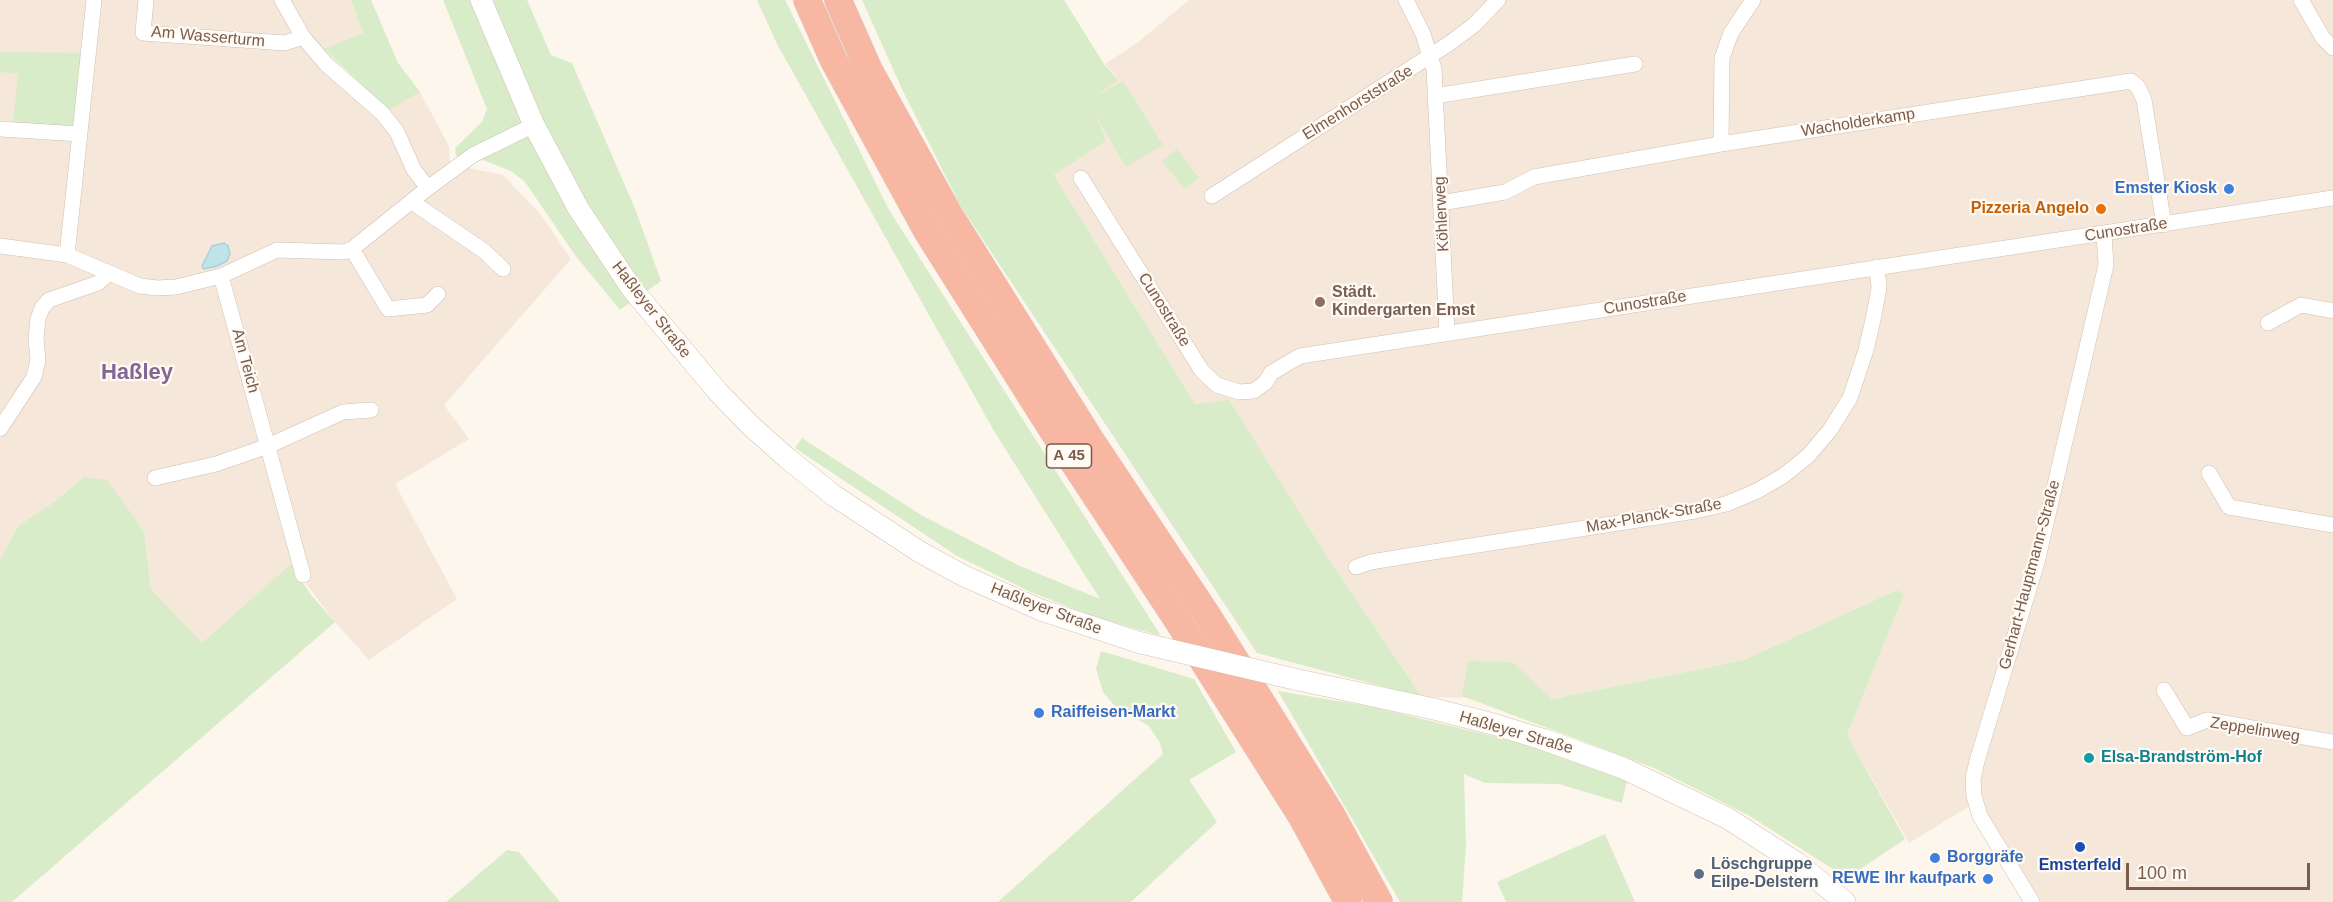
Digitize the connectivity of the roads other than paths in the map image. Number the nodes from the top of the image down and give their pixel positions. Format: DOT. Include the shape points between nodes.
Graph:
graph roads {
  1 [pos="94,0"];
  2 [pos="146,0"];
  3 [pos="282,0"];
  4 [pos="481,0"];
  5 [pos="807,0"];
  6 [pos="838,0"];
  7 [pos="1406,0"];
  8 [pos="1498,0"];
  9 [pos="1753,0"];
  10 [pos="2301,0"];
  11 [pos="303,37"];
  12 [pos="2333,48"];
  13 [pos="1431,56"];
  14 [pos="1635,64"];
  15 [pos="1436,96"];
  16 [pos="534,125"];
  17 [pos="0,129"];
  18 [pos="80,134"];
  19 [pos="1721,144"];
  20 [pos="1081,178"];
  21 [pos="428,188"];
  22 [pos="1212,196"];
  23 [pos="2333,198"];
  24 [pos="412,202"];
  25 [pos="1442,203"];
  26 [pos="2164,225"];
  27 [pos="2104,234"];
  28 [pos="0,246"];
  29 [pos="352,249"];
  30 [pos="67,255"];
  31 [pos="1876,267"];
  32 [pos="503,269"];
  33 [pos="108,274"];
  34 [pos="221,276"];
  35 [pos="438,294"];
  36 [pos="2333,311"];
  37 [pos="2268,323"];
  38 [pos="1447,332"];
  39 [pos="371,410"];
  40 [pos="0,429"];
  41 [pos="268,446"];
  42 [pos="2209,473"];
  43 [pos="155,478"];
  44 [pos="2333,525"];
  45 [pos="1356,567"];
  46 [pos="303,575"];
  47 [pos="2164,690"];
  48 [pos="2333,742"];
  49 [pos="1348,902"];
  50 [pos="1379,902"];
  51 [pos="1845,902"];
  52 [pos="2032,902"];
  1 -- 18 [label="street"];
  2 -- 11 [label="street, Am Wasserturm" via="143,33 285,43"];
  3 -- 11 [label="street"];
  4 -- 16 [label="main road, Haßleyer Straße"];
  5 -- 49 [label="highway, A 45" via="834,61 927,231 1302,817"];
  6 -- 50 [label="highway, A 45" via="869,70 950,216 1090,440 1208,615 1331,814"];
  7 -- 13 [label="street, Köhlerweg"];
  8 -- 13 [label="street, Elmenhorststraße" via="1474,25"];
  9 -- 19 [label="street" via="1734,26 1722,57"];
  10 -- 12 [label="street"];
  11 -- 21 [label="street" via="326,64 382,113"];
  13 -- 15 [label="street, Köhlerweg"];
  13 -- 22 [label="street, Elmenhorststraße"];
  14 -- 15 [label="street"];
  15 -- 25 [label="street, Köhlerweg"];
  16 -- 21 [label="street" via="473,155"];
  16 -- 51 [label="main road, Haßleyer Straße, bridge" via="574,202 632,289 718,392 787,458 880,527 964,576 1041,610 1141,643 1434,709 1584,753 1727,818 1797,863"];
  17 -- 18 [label="street"];
  18 -- 30 [label="street"];
  19 -- 25 [label="street, Wacholderkamp" via="1533,177 1505,192"];
  19 -- 26 [label="street, Wacholderkamp" via="2131,81 2144,100"];
  20 -- 38 [label="street, Cunostraße" via="1202,371 1217,385 1239,392 1254,391 1270,373 1300,356"];
  21 -- 24 [label="street"];
  23 -- 26 [label="street, Cunostraße"];
  24 -- 29 [label="street"];
  24 -- 32 [label="street" via="484,250"];
  25 -- 38 [label="street, Köhlerweg"];
  26 -- 27 [label="street, Cunostraße"];
  27 -- 31 [label="street, Cunostraße"];
  27 -- 52 [label="street, Gerhart-Hauptmann-Straße" via="2106,265 2037,562 1973,779 1980,816"];
  28 -- 30 [label="street"];
  29 -- 34 [label="street" via="277,250"];
  29 -- 35 [label="street" via="388,309 427,305"];
  30 -- 33 [label="street"];
  31 -- 38 [label="street, Cunostraße"];
  31 -- 45 [label="street, Max-Planck-Straße" via="1879,288 1874,315 1850,398 1808,456 1783,476 1726,504"];
  33 -- 34 [label="street" via="157,288"];
  33 -- 40 [label="street" via="98,283 50,300 42,308 34,377"];
  34 -- 41 [label="street, Am Teich"];
  36 -- 37 [label="street" via="2301,305"];
  39 -- 41 [label="street" via="343,412"];
  41 -- 43 [label="street" via="216,464"];
  41 -- 46 [label="street, Am Teich"];
  42 -- 44 [label="street" via="2229,507"];
  47 -- 48 [label="street, Zeppelinweg" via="2187,728 2207,720"];
}
